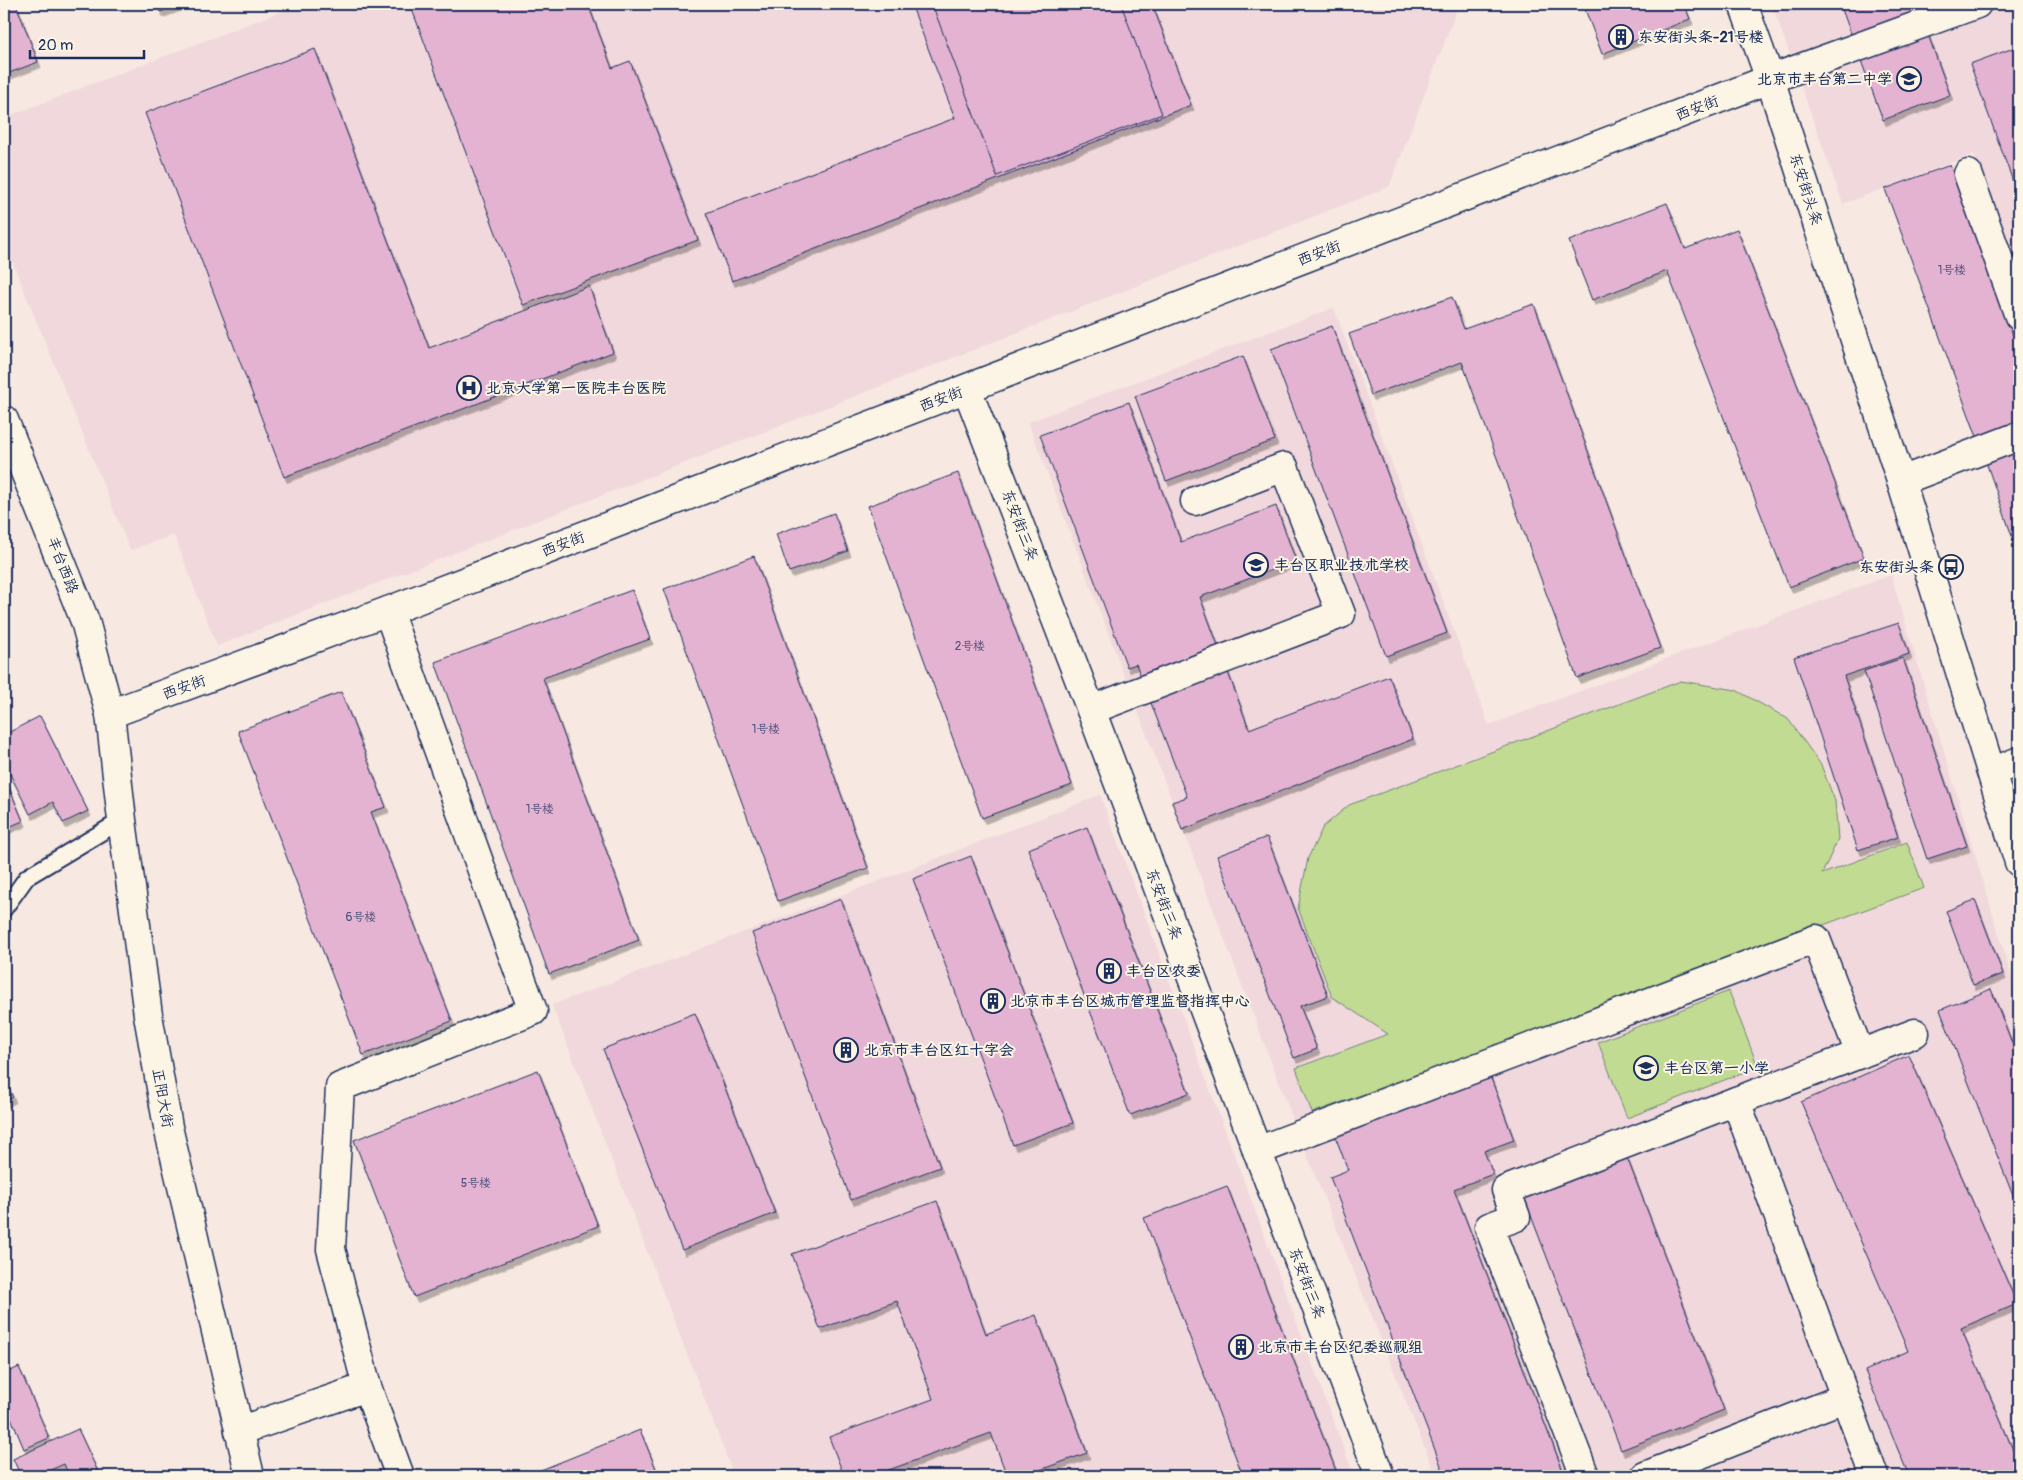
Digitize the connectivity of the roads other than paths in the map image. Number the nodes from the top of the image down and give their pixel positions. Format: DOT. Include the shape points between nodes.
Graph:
graph roads {
  1 [pos="1743,4"];
  2 [pos="1977,4"];
  3 [pos="1770,79"];
  4 [pos="1968,174"];
  5 [pos="2019,316"];
  6 [pos="967,388"];
  7 [pos="4,420"];
  8 [pos="2019,436"];
  9 [pos="1902,481"];
  10 [pos="1195,501"];
  11 [pos="388,611"];
  12 [pos="1091,710"];
  13 [pos="110,714"];
  14 [pos="2019,761"];
  15 [pos="1992,772"];
  16 [pos="122,820"];
  17 [pos="2019,862"];
  18 [pos="4,909"];
  19 [pos="1915,1034"];
  20 [pos="1860,1054"];
  21 [pos="1736,1101"];
  22 [pos="1257,1151"];
  23 [pos="367,1387"];
  24 [pos="1844,1398"];
  25 [pos="239,1432"];
  26 [pos="250,1476"];
  27 [pos="400,1476"];
  28 [pos="1380,1476"];
  29 [pos="1586,1476"];
  30 [pos="1645,1476"];
  31 [pos="1874,1476"];
  1 -- 3 [label="street, 东安街头条"];
  2 -- 3 [label="street, 西安街"];
  3 -- 6 [label="street, 西安街"];
  3 -- 9 [label="street, 东安街头条"];
  4 -- 5 [label="street"];
  6 -- 11 [label="street, 西安街"];
  6 -- 12 [label="street, 东安街三条"];
  7 -- 13 [label="street, 丰台西路" via="85,621"];
  8 -- 9 [label="street"];
  9 -- 15 [label="street, 东安街头条"];
  10 -- 12 [label="street" via="1284,467 1341,614"];
  11 -- 13 [label="street, 西安街"];
  11 -- 23 [label="street" via="533,1012 340,1087 331,1249"];
  12 -- 22 [label="street, 东安街三条"];
  13 -- 16 [label="street, 正阳大街"];
  14 -- 15 [label="street"];
  15 -- 17 [label="street, 东安街头条"];
  16 -- 18 [label="lane" via="27,877"];
  16 -- 25 [label="street, 正阳大街" via="148,1015 168,1127"];
  19 -- 20 [label="street"];
  20 -- 21 [label="street"];
  20 -- 22 [label="street" via="1816,939"];
  21 -- 24 [label="street"];
  21 -- 29 [label="street" via="1506,1190 1516,1217 1489,1227"];
  22 -- 28 [label="street, 东安街三条"];
  23 -- 25 [label="street"];
  23 -- 27 [label="street"];
  24 -- 30 [label="street"];
  24 -- 31 [label="street"];
  25 -- 26 [label="street, 正阳大街"];
}
